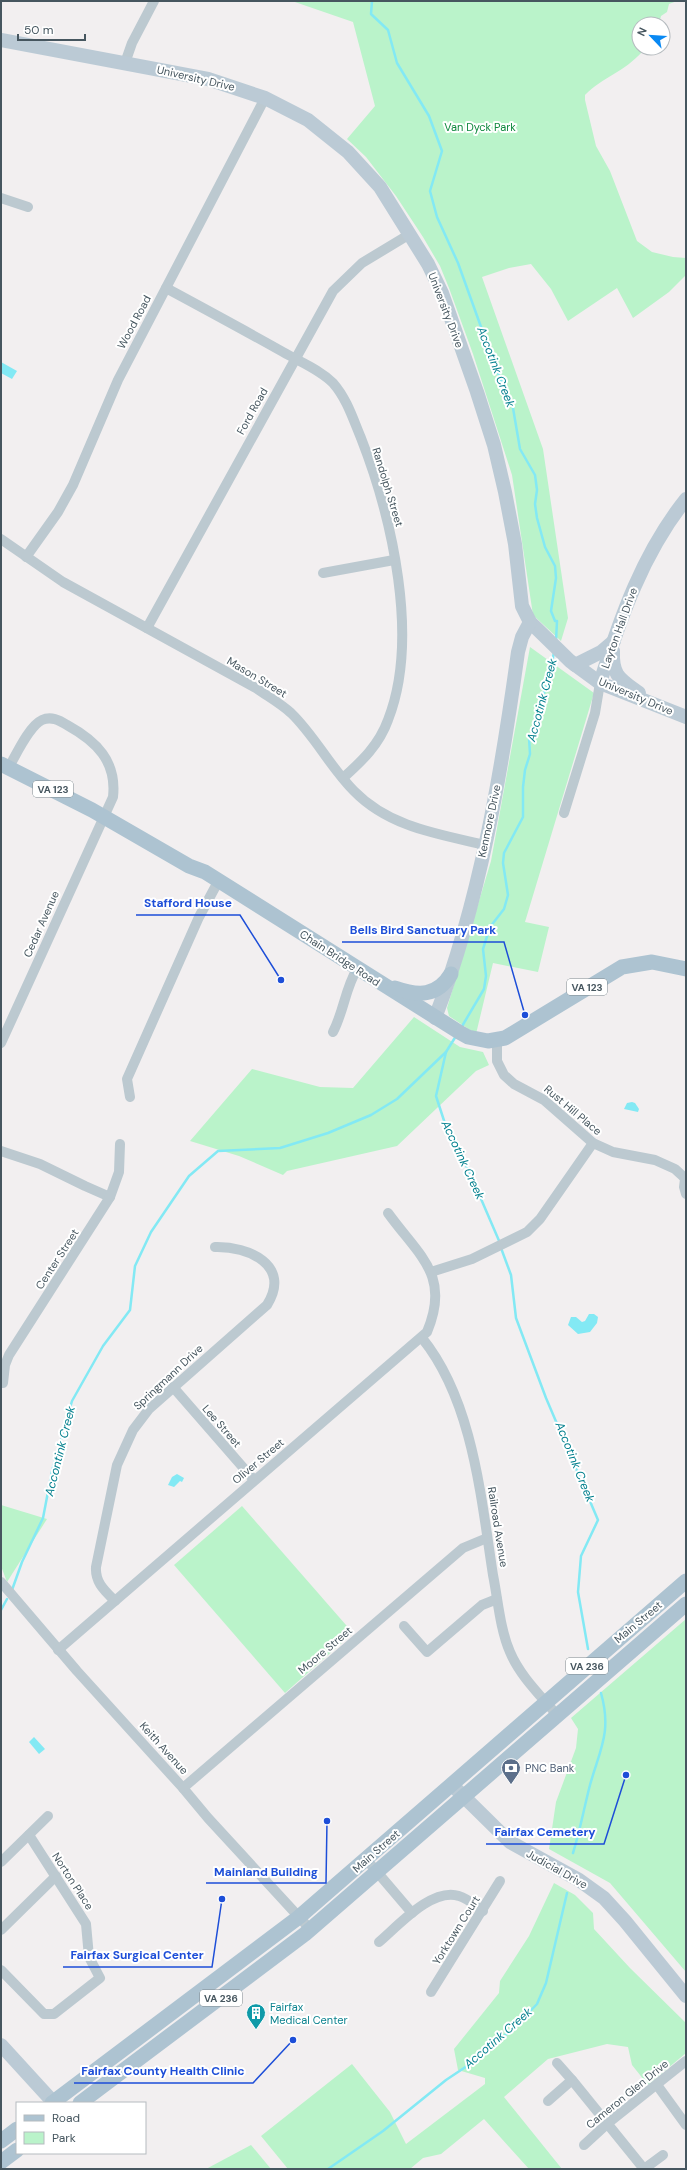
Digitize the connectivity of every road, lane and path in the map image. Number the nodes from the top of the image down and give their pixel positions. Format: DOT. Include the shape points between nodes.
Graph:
graph roads {
  1 [pos="154,1"];
  2 [pos="1,40"];
  3 [pos="125,63"];
  4 [pos="265,98"];
  5 [pos="1,198"];
  6 [pos="28,207"];
  7 [pos="410,234"];
  8 [pos="166,288"];
  9 [pos="295,358"];
  10 [pos="686,499"];
  11 [pos="1,539"];
  12 [pos="26,557"];
  13 [pos="394,560"];
  14 [pos="323,573"];
  15 [pos="530,622"];
  16 [pos="146,628"];
  17 [pos="614,641"];
  18 [pos="573,663"];
  19 [pos="600,683"];
  20 [pos="657,705"];
  21 [pos="686,717"];
  22 [pos="5,765"];
  23 [pos="343,778"];
  24 [pos="564,814"];
  25 [pos="104,816"];
  26 [pos="484,845"];
  27 [pos="219,880"];
  28 [pos="357,969"];
  29 [pos="686,969"];
  30 [pos="451,974"];
  31 [pos="377,982"];
  32 [pos="440,1021"];
  33 [pos="333,1032"];
  34 [pos="497,1040"];
  35 [pos="1,1043"];
  36 [pos="130,1097"];
  37 [pos="593,1143"];
  38 [pos="120,1144"];
  39 [pos="1,1151"];
  40 [pos="686,1179"];
  41 [pos="686,1194"];
  42 [pos="110,1196"];
  43 [pos="388,1213"];
  44 [pos="215,1247"];
  45 [pos="431,1272"];
  46 [pos="422,1338"];
  47 [pos="3,1383"];
  48 [pos="173,1387"];
  49 [pos="254,1480"];
  50 [pos="487,1538"];
  51 [pos="1,1582"];
  52 [pos="686,1582"];
  53 [pos="497,1599"];
  54 [pos="115,1601"];
  55 [pos="686,1604"];
  56 [pos="404,1626"];
  57 [pos="58,1650"];
  58 [pos="546,1702"];
  59 [pos="557,1715"];
  60 [pos="452,1785"];
  61 [pos="183,1788"];
  62 [pos="464,1798"];
  63 [pos="48,1816"];
  64 [pos="29,1835"];
  65 [pos="366,1860"];
  66 [pos="1,1862"];
  67 [pos="378,1872"];
  68 [pos="56,1876"];
  69 [pos="500,1881"];
  70 [pos="483,1910"];
  71 [pos="412,1913"];
  72 [pos="299,1917"];
  73 [pos="1,1930"];
  74 [pos="310,1930"];
  75 [pos="379,1942"];
  76 [pos="1,1970"];
  77 [pos="431,1992"];
  78 [pos="686,1996"];
  79 [pos="1,2045"];
  80 [pos="686,2062"];
  81 [pos="557,2063"];
  82 [pos="572,2080"];
  83 [pos="657,2085"];
  84 [pos="52,2102"];
  85 [pos="54,2102"];
  86 [pos="81,2102"];
  87 [pos="548,2102"];
  88 [pos="608,2123"];
  89 [pos="686,2125"];
  90 [pos="16,2130"];
  91 [pos="1,2141"];
  92 [pos="584,2145"];
  93 [pos="16,2151"];
  94 [pos="663,2155"];
  95 [pos="1,2162"];
  96 [pos="644,2169"];
  1 -- 3 [label="street" via="132,43"];
  2 -- 3 [label="street, University Drive"];
  3 -- 4 [label="street, University Drive" via="208,79"];
  4 -- 7 [label="street, University Drive" via="308,120 348,152 380,187"];
  4 -- 8 [label="street, Wood Road"];
  5 -- 6 [label="street"];
  7 -- 9 [label="street, Ford Road" via="362,263 343,280 325,304"];
  7 -- 15 [label="street, University Drive" via="442,293 494,445 515,544 522,606"];
  8 -- 9 [label="street, Randolph Street"];
  8 -- 12 [label="street, Wood Road" via="118,380 73,485 58,512"];
  9 -- 13 [label="street, Randolph Street" via="322,373 338,389 347,404 378,486"];
  9 -- 16 [label="street, Ford Road"];
  10 -- 17 [label="street, Layton Hall Drive" via="666,526 647,559"];
  11 -- 12 [label="street, Mason Street"];
  12 -- 16 [label="street, Mason Street" via="63,582"];
  13 -- 14 [label="street"];
  13 -- 23 [label="street, Randolph Street" via="403,636 396,696 379,740"];
  15 -- 18 [label="street, University Drive"];
  15 -- 26 [label="street, Kenmore Drive" via="518,652 498,780"];
  16 -- 23 [label="street, Mason Street" via="278,702 310,734"];
  17 -- 18 [label="street" via="601,652"];
  17 -- 19 [label="street, Layton Hall Drive"];
  17 -- 20 [label="street" via="613,666 619,678"];
  18 -- 19 [label="street, University Drive"];
  19 -- 20 [label="street, University Drive"];
  19 -- 24 [label="street, Layton Hall Drive" via="594,714"];
  20 -- 21 [label="street, University Drive"];
  22 -- 25 [label="main road, Chain Bridge Road / VA 123"];
  22 -- 25 [label="street, Cedar Avenue" via="38,722 50,718 60,721 93,741 114,777 114,796"];
  23 -- 26 [label="street, Mason Street" via="369,804 397,821 421,830"];
  25 -- 27 [label="main road, Chain Bridge Road / VA 123" via="189,866"];
  25 -- 35 [label="street, Cedar Avenue"];
  26 -- 30 [label="street, Kenmore Drive" via="464,932"];
  27 -- 28 [label="main road, Chain Bridge Road / VA 123"];
  27 -- 36 [label="street" via="199,917 127,1079"];
  28 -- 31 [label="main road, Chain Bridge Road / VA 123"];
  28 -- 33 [label="street" via="347,988"];
  29 -- 34 [label="main road, Chain Bridge Road / VA 123" via="652,962 622,967 518,1032"];
  30 -- 31 [label="main road" via="440,988 423,993 400,990"];
  30 -- 32 [label="street, Kenmore Drive"];
  31 -- 32 [label="main road, Chain Bridge Road / VA 123"];
  32 -- 34 [label="main road, Chain Bridge Road / VA 123" via="468,1037"];
  34 -- 37 [label="street, Rust Hill Place" via="497,1061 504,1075 514,1084 544,1100"];
  37 -- 40 [label="street, Rust Hill Place" via="613,1152 655,1160"];
  37 -- 45 [label="street" via="540,1220 528,1232 472,1258"];
  38 -- 42 [label="street, Center Street" via="119,1172"];
  39 -- 42 [label="street" via="40,1164"];
  40 -- 41 [label="street, Rust Hill Place"];
  42 -- 47 [label="street, Center Street" via="9,1354"];
  43 -- 45 [label="street, Oliver Street"];
  44 -- 48 [label="street, Springmann Drive" via="232,1247 257,1256 271,1271 274,1289 267,1304"];
  45 -- 46 [label="street, Oliver Street" via="436,1292 436,1307 427,1332"];
  46 -- 49 [label="street, Oliver Street"];
  46 -- 50 [label="street, Railroad Avenue" via="432,1349 450,1384 466,1429 480,1486"];
  48 -- 49 [label="street, Lee Street"];
  48 -- 54 [label="street, Springmann Drive" via="140,1419 127,1439 117,1464 96,1574 100,1586"];
  49 -- 54 [label="street, Oliver Street"];
  50 -- 53 [label="street, Railroad Avenue"];
  50 -- 61 [label="street, Moore Street" via="463,1548"];
  51 -- 57 [label="street, Keith Avenue"];
  52 -- 58 [label="main road, Main Street / VA 236"];
  53 -- 56 [label="street" via="482,1605 427,1652"];
  53 -- 58 [label="street, Railroad Avenue" via="510,1652 524,1676"];
  54 -- 57 [label="street, Oliver Street"];
  55 -- 59 [label="main road, Main Street / VA 236"];
  57 -- 61 [label="street, Keith Avenue"];
  58 -- 59 [label="street, Railroad Avenue"];
  58 -- 60 [label="main road, Main Street / VA 236"];
  59 -- 62 [label="main road, Main Street / VA 236"];
  60 -- 62 [label="street, Judicial Drive"];
  60 -- 65 [label="main road, Main Street / VA 236"];
  61 -- 72 [label="street, Keith Avenue"];
  62 -- 67 [label="main road, Main Street / VA 236"];
  62 -- 78 [label="street, Judicial Drive" via="510,1842 579,1880 604,1898"];
  63 -- 64 [label="street"];
  64 -- 66 [label="street"];
  64 -- 68 [label="street, Norton Place"];
  65 -- 67 [label="street"];
  65 -- 72 [label="main road, Main Street / VA 236"];
  67 -- 71 [label="street"];
  67 -- 74 [label="main road, Main Street / VA 236"];
  68 -- 73 [label="street"];
  68 -- 76 [label="street, Norton Place" via="86,1924 89,1957 100,1978 54,2014 49,2015 44,2014"];
  69 -- 70 [label="street, Yorktown Court"];
  70 -- 71 [label="street" via="460,1896 442,1894"];
  70 -- 77 [label="street, Yorktown Court"];
  71 -- 75 [label="street"];
  72 -- 74 [label="street, Keith Avenue"];
  72 -- 85 [label="main road, Main Street / VA 236"];
  74 -- 86 [label="main road, Main Street / VA 236"];
  79 -- 84 [label="street"];
  80 -- 83 [label="street, Cameron Glen Drive"];
  81 -- 82 [label="street"];
  82 -- 87 [label="street"];
  82 -- 88 [label="street"];
  83 -- 88 [label="street, Cameron Glen Drive"];
  83 -- 89 [label="street"];
  88 -- 92 [label="street, Cameron Glen Drive"];
  88 -- 96 [label="street"];
  90 -- 91 [label="main road"];
  93 -- 95 [label="main road"];
  94 -- 96 [label="street"];
}
